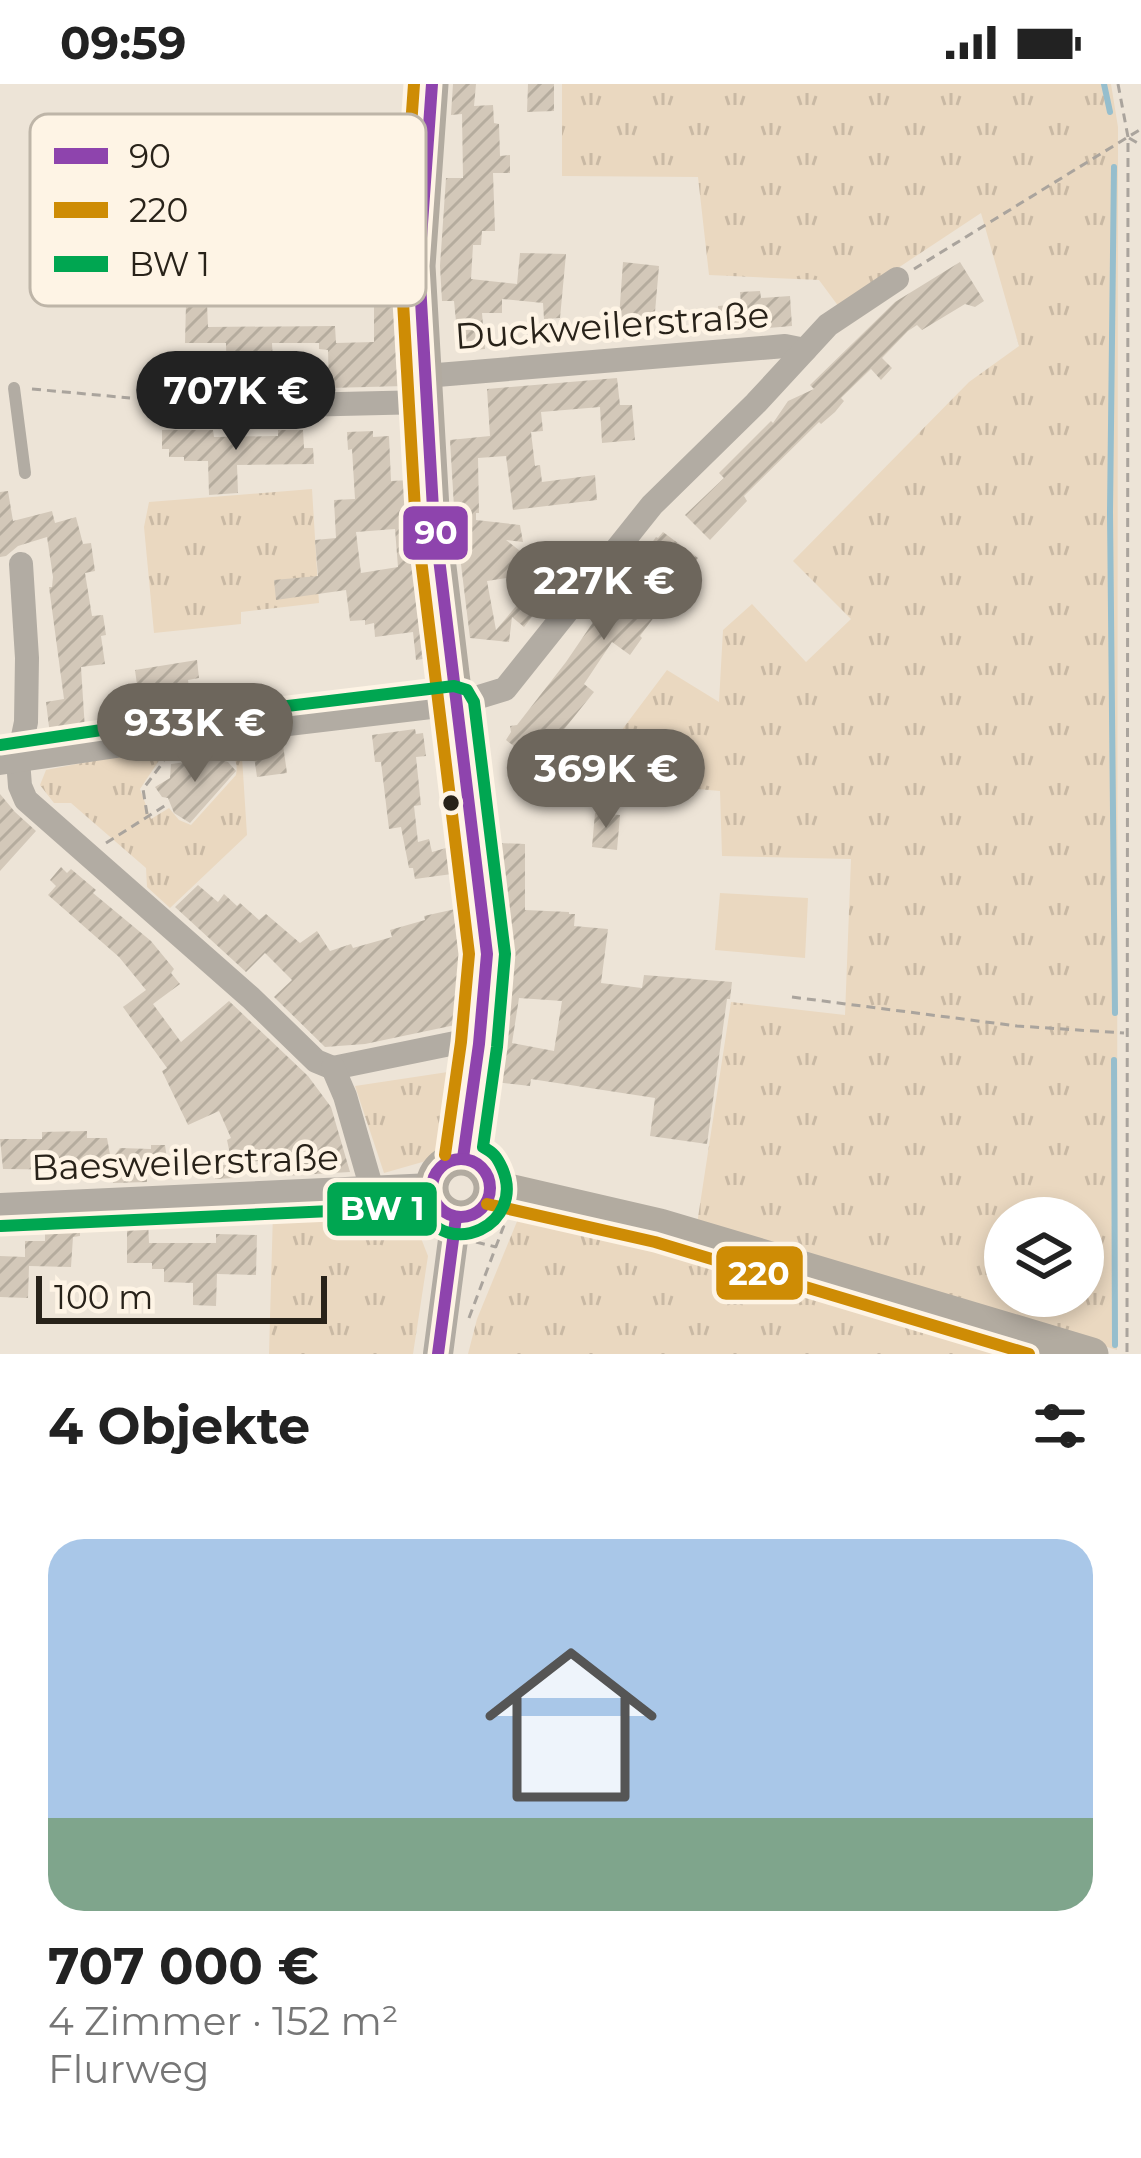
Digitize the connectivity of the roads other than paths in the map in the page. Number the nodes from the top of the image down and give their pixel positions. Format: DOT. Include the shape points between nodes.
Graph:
graph roads {
  1 [pos="432,84"];
  2 [pos="426,168"];
  3 [pos="897,279"];
  4 [pos="421,306"];
  5 [pos="805,350"];
  6 [pos="14,388"];
  7 [pos="426,389"];
  8 [pos="152,400"];
  9 [pos="25,473"];
  10 [pos="21,564"];
  11 [pos="456,704"];
  12 [pos="9,762"];
  13 [pos="479,1044"];
  14 [pos="333,1068"];
  15 [pos="463,1158"];
  16 [pos="432,1188"];
  17 [pos="502,1188"];
  18 [pos="373,1193"];
  19 [pos="0,1208"];
  20 [pos="456,1217"];
  21 [pos="438,1354"];
  22 [pos="1092,1354"];
  1 -- 2 [label="main road"];
  3 -- 5 [label="street, Duckweilerstraße"];
  4 -- 7 [label="main road"];
  5 -- 7 [label="street, Duckweilerstraße" via="785,346"];
  5 -- 11 [label="street, Duckweilerstraße" via="652,506 505,689"];
  6 -- 9 [label="lane"];
  7 -- 8 [label="street, Duckweilerstraße" via="208,407"];
  7 -- 11 [label="main road"];
  10 -- 12 [label="street" via="26,722"];
  11 -- 12 [label="street, Duckweilerstraße"];
  11 -- 13 [label="main road" via="487,953"];
  12 -- 14 [label="street" via="26,800"];
  13 -- 14 [label="street"];
  13 -- 15 [label="main road"];
  14 -- 18 [label="street, Baesweilerstraße"];
  15 -- 16 [label="main road" via="441,1167"];
  15 -- 17 [label="main road"];
  16 -- 18 [label="street, Baesweilerstraße"];
  16 -- 20 [label="main road" via="436,1204"];
  17 -- 20 [label="main road" via="481,1210"];
  17 -- 22 [label="main road" via="660,1225"];
  18 -- 19 [label="street, Baesweilerstraße"];
  20 -- 21 [label="street"];
}
